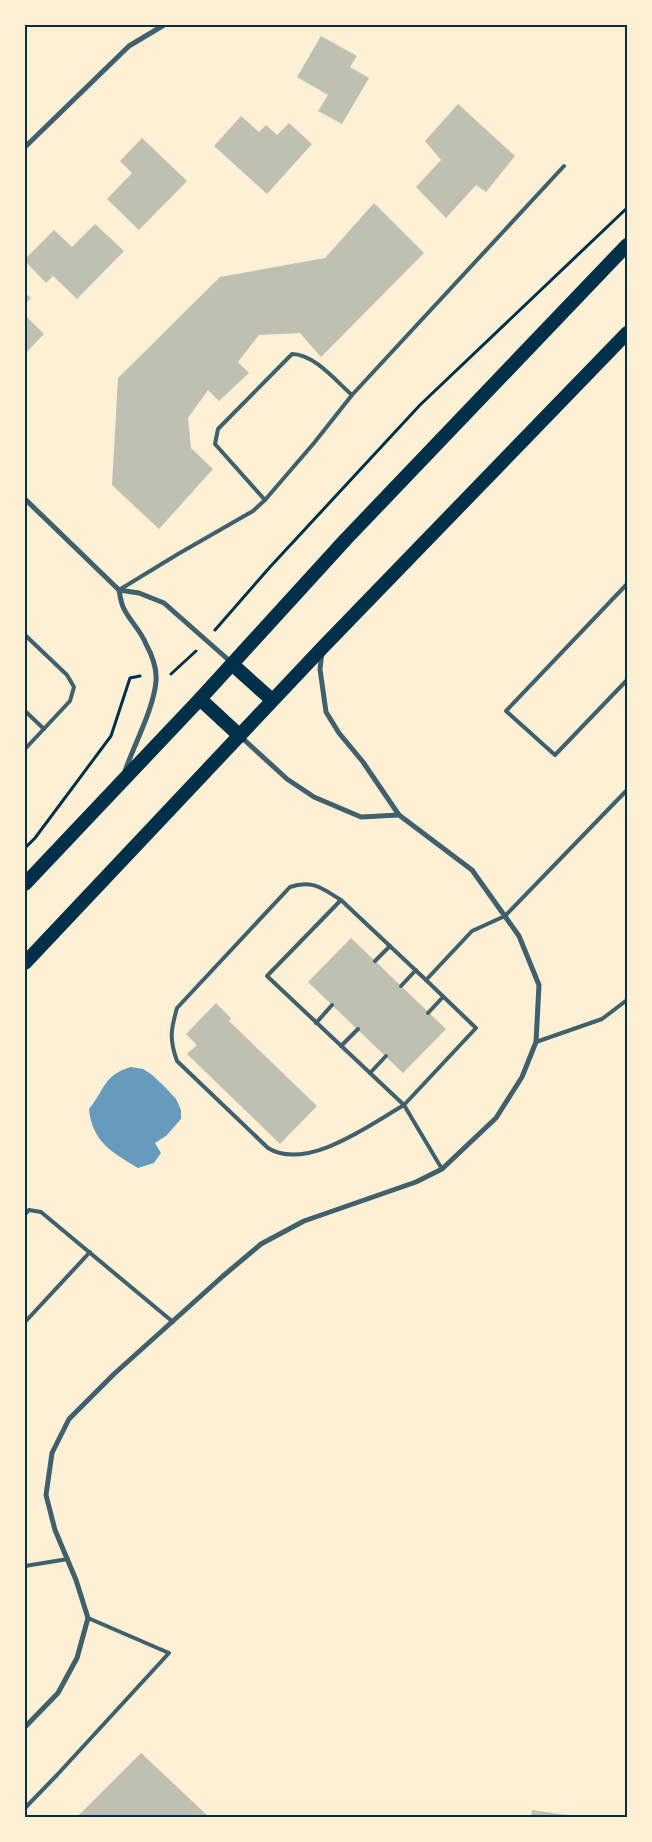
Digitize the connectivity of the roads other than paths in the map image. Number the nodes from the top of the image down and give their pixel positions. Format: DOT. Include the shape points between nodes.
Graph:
graph roads {
  1 [pos="164,25"];
  2 [pos="25,147"];
  3 [pos="564,166"];
  4 [pos="627,245"];
  5 [pos="627,333"];
  6 [pos="352,395"];
  7 [pos="25,500"];
  8 [pos="265,500"];
  9 [pos="627,584"];
  10 [pos="118,590"];
  11 [pos="25,635"];
  12 [pos="323,647"];
  13 [pos="232,664"];
  14 [pos="627,680"];
  15 [pos="200,699"];
  16 [pos="272,700"];
  17 [pos="25,711"];
  18 [pos="44,729"];
  19 [pos="240,736"];
  20 [pos="25,749"];
  21 [pos="121,782"];
  22 [pos="627,790"];
  23 [pos="399,815"];
  24 [pos="25,884"];
  25 [pos="341,900"];
  26 [pos="505,916"];
  27 [pos="390,946"];
  28 [pos="375,961"];
  29 [pos="25,964"];
  30 [pos="416,970"];
  31 [pos="426,980"];
  32 [pos="401,986"];
  33 [pos="444,997"];
  34 [pos="627,1000"];
  35 [pos="332,1005"];
  36 [pos="428,1012"];
  37 [pos="316,1022"];
  38 [pos="358,1029"];
  39 [pos="536,1042"];
  40 [pos="341,1046"];
  41 [pos="386,1056"];
  42 [pos="370,1073"];
  43 [pos="404,1105"];
  44 [pos="442,1169"];
  45 [pos="25,1214"];
  46 [pos="90,1252"];
  47 [pos="25,1322"];
  48 [pos="173,1322"];
  49 [pos="68,1559"];
  50 [pos="25,1566"];
  51 [pos="88,1618"];
  52 [pos="25,1727"];
  53 [pos="25,1808"];
  1 -- 2 [label="street" via="129,46"];
  3 -- 6 [label="lane"];
  4 -- 13 [label="highway" via="352,533"];
  5 -- 12 [label="highway"];
  6 -- 8 [label="lane"];
  6 -- 8 [label="lane" via="313,360 302,354 292,354 218,429 214,444"];
  7 -- 10 [label="street"];
  8 -- 10 [label="lane" via="253,511"];
  9 -- 14 [label="lane" via="506,710 555,755"];
  10 -- 13 [label="street" via="156,599"];
  10 -- 21 [label="street" via="123,608 144,638 155,675 155,690"];
  11 -- 18 [label="lane" via="67,674 74,687 70,701"];
  12 -- 16 [label="highway"];
  12 -- 23 [label="street" via="320,669 326,712"];
  13 -- 15 [label="highway"];
  13 -- 16 [label="highway"];
  15 -- 19 [label="highway"];
  15 -- 21 [label="highway"];
  16 -- 19 [label="highway"];
  17 -- 18 [label="lane"];
  18 -- 20 [label="lane"];
  19 -- 23 [label="street" via="287,779 314,797 360,817"];
  19 -- 29 [label="highway"];
  21 -- 24 [label="highway"];
  22 -- 26 [label="lane"];
  23 -- 26 [label="street" via="472,870"];
  25 -- 27 [label="lane"];
  25 -- 37 [label="lane" via="267,976"];
  25 -- 43 [label="lane" via="316,886 301,883 290,887 177,1008 171,1044 177,1061 276,1153 302,1154 338,1143"];
  26 -- 31 [label="lane" via="472,931"];
  26 -- 39 [label="street" via="519,936 539,986"];
  27 -- 28 [label="lane"];
  27 -- 30 [label="lane"];
  30 -- 31 [label="lane"];
  30 -- 32 [label="lane"];
  31 -- 33 [label="lane"];
  33 -- 36 [label="lane"];
  33 -- 43 [label="lane" via="476,1028"];
  34 -- 39 [label="lane" via="602,1019"];
  35 -- 37 [label="lane"];
  37 -- 40 [label="lane"];
  38 -- 40 [label="lane"];
  39 -- 44 [label="street" via="522,1077 496,1118"];
  40 -- 42 [label="lane"];
  41 -- 42 [label="lane"];
  42 -- 43 [label="lane"];
  43 -- 44 [label="lane"];
  44 -- 48 [label="street" via="416,1182 304,1221 262,1244"];
  45 -- 46 [label="lane" via="29,1210 41,1212"];
  46 -- 47 [label="lane"];
  46 -- 48 [label="lane"];
  48 -- 49 [label="street" via="69,1419 52,1453 46,1495 55,1530"];
  49 -- 50 [label="lane"];
  49 -- 51 [label="street"];
  51 -- 52 [label="street" via="77,1658 58,1693"];
  51 -- 53 [label="lane" via="169,1653"];
}
